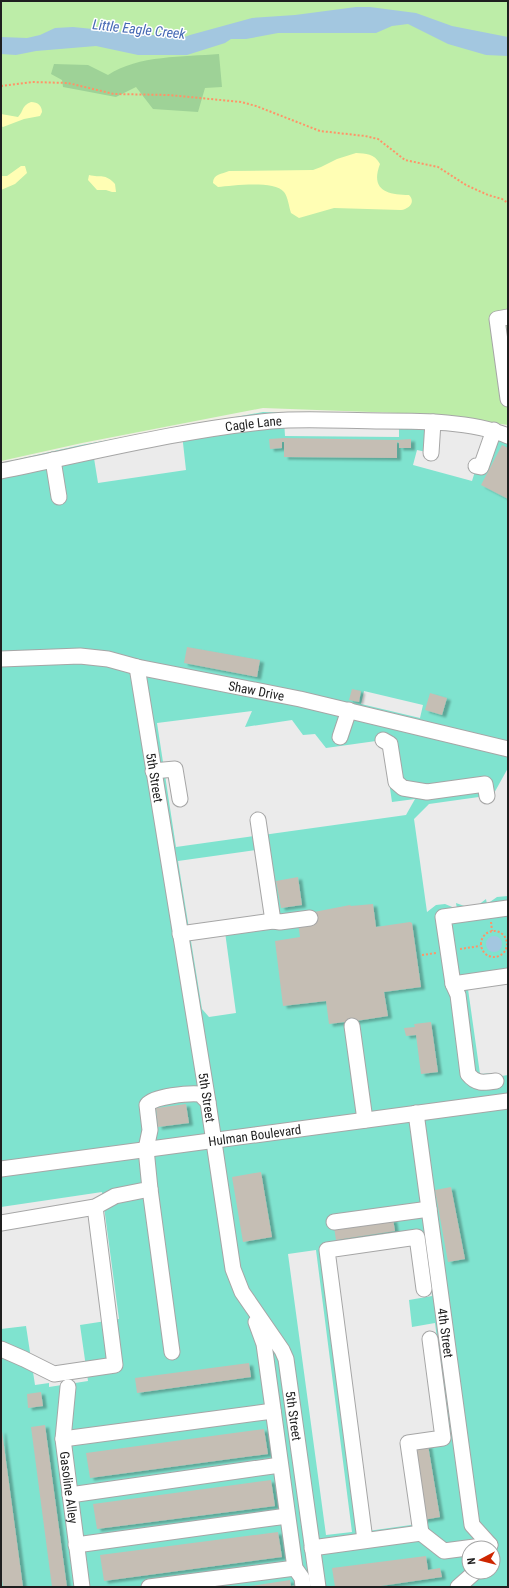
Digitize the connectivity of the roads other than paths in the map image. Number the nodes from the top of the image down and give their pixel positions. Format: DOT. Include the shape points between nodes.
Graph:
graph roads {
  1 [pos="508,317"];
  2 [pos="508,399"];
  3 [pos="433,422"];
  4 [pos="494,430"];
  5 [pos="508,436"];
  6 [pos="431,453"];
  7 [pos="53,460"];
  8 [pos="476,466"];
  9 [pos="1,471"];
  10 [pos="59,497"];
  11 [pos="1,659"];
  12 [pos="137,667"];
  13 [pos="349,710"];
  14 [pos="340,737"];
  15 [pos="383,740"];
  16 [pos="508,749"];
  17 [pos="153,772"];
  18 [pos="486,790"];
  19 [pos="180,799"];
  20 [pos="258,820"];
  21 [pos="508,908"];
  22 [pos="310,918"];
  23 [pos="273,921"];
  24 [pos="180,934"];
  25 [pos="508,976"];
  26 [pos="453,984"];
  27 [pos="352,1026"];
  28 [pos="496,1082"];
  29 [pos="508,1101"];
  30 [pos="208,1102"];
  31 [pos="416,1113"];
  32 [pos="365,1120"];
  33 [pos="213,1140"];
  34 [pos="146,1149"];
  35 [pos="1,1169"];
  36 [pos="150,1189"];
  37 [pos="95,1207"];
  38 [pos="429,1209"];
  39 [pos="334,1222"];
  40 [pos="1,1223"];
  41 [pos="424,1289"];
  42 [pos="242,1292"];
  43 [pos="430,1339"];
  44 [pos="1,1349"];
  45 [pos="172,1352"];
  46 [pos="68,1387"];
  47 [pos="273,1411"];
  48 [pos="63,1439"];
  49 [pos="280,1465"];
  50 [pos="70,1494"];
  51 [pos="288,1516"];
  52 [pos="421,1533"];
  53 [pos="366,1540"];
  54 [pos="485,1540"];
  55 [pos="76,1544"];
  56 [pos="312,1548"];
  57 [pos="461,1549"];
  58 [pos="295,1568"];
  59 [pos="466,1580"];
  60 [pos="82,1587"];
  61 [pos="149,1587"];
  62 [pos="303,1587"];
  63 [pos="318,1587"];
  64 [pos="458,1587"];
  1 -- 2 [label="street" via="497,319"];
  3 -- 4 [label="street, Cagle Lane"];
  3 -- 6 [label="street"];
  3 -- 7 [label="street, Cagle Lane" via="272,421 182,434"];
  4 -- 5 [label="street, Cagle Lane"];
  4 -- 8 [label="street" via="481,468"];
  7 -- 9 [label="street, Cagle Lane"];
  7 -- 10 [label="street"];
  11 -- 12 [label="street, Shaw Drive" via="87,656"];
  12 -- 13 [label="street, Shaw Drive"];
  12 -- 17 [label="street, 5th Street"];
  13 -- 14 [label="street"];
  13 -- 16 [label="street, Shaw Drive"];
  15 -- 18 [label="street" via="390,744 391,769 396,782 402,788 423,798"];
  17 -- 19 [label="street" via="175,769"];
  17 -- 24 [label="street, 5th Street"];
  20 -- 23 [label="street"];
  21 -- 26 [label="street" via="443,917"];
  22 -- 23 [label="street"];
  23 -- 24 [label="street"];
  24 -- 30 [label="street, 5th Street"];
  25 -- 26 [label="street"];
  26 -- 28 [label="street" via="458,995 468,1074 474,1081"];
  27 -- 32 [label="street"];
  29 -- 31 [label="street, Hulman Boulevard"];
  30 -- 33 [label="street, 5th Street"];
  30 -- 34 [label="street" via="200,1094 193,1093 153,1099 149,1102 147,1109 150,1130"];
  31 -- 32 [label="street, Hulman Boulevard"];
  31 -- 38 [label="street, 4th Street"];
  32 -- 33 [label="street, Hulman Boulevard"];
  33 -- 34 [label="street, Hulman Boulevard"];
  33 -- 42 [label="street, 5th Street" via="232,1264"];
  34 -- 35 [label="street, Hulman Boulevard"];
  34 -- 36 [label="street"];
  36 -- 37 [label="street" via="115,1196"];
  36 -- 45 [label="street"];
  37 -- 40 [label="street"];
  37 -- 44 [label="street" via="115,1365 54,1374"];
  38 -- 39 [label="street"];
  38 -- 54 [label="street, 4th Street" via="472,1525"];
  41 -- 53 [label="street" via="417,1237 327,1250"];
  42 -- 47 [label="street" via="264,1344"];
  42 -- 56 [label="street, 5th Street" via="286,1359"];
  43 -- 52 [label="street" via="443,1438 408,1443"];
  46 -- 48 [label="street, Gasoline Alley"];
  47 -- 48 [label="street"];
  47 -- 49 [label="street"];
  48 -- 50 [label="street, Gasoline Alley"];
  49 -- 50 [label="street"];
  49 -- 51 [label="street"];
  50 -- 55 [label="street, Gasoline Alley"];
  51 -- 55 [label="street"];
  51 -- 58 [label="street"];
  52 -- 53 [label="street"];
  52 -- 57 [label="street" via="444,1551"];
  53 -- 56 [label="street"];
  55 -- 60 [label="street, Gasoline Alley"];
  56 -- 63 [label="street, 5th Street"];
  58 -- 61 [label="street"];
  58 -- 62 [label="street" via="302,1578"];
  59 -- 64 [label="street"];
}
